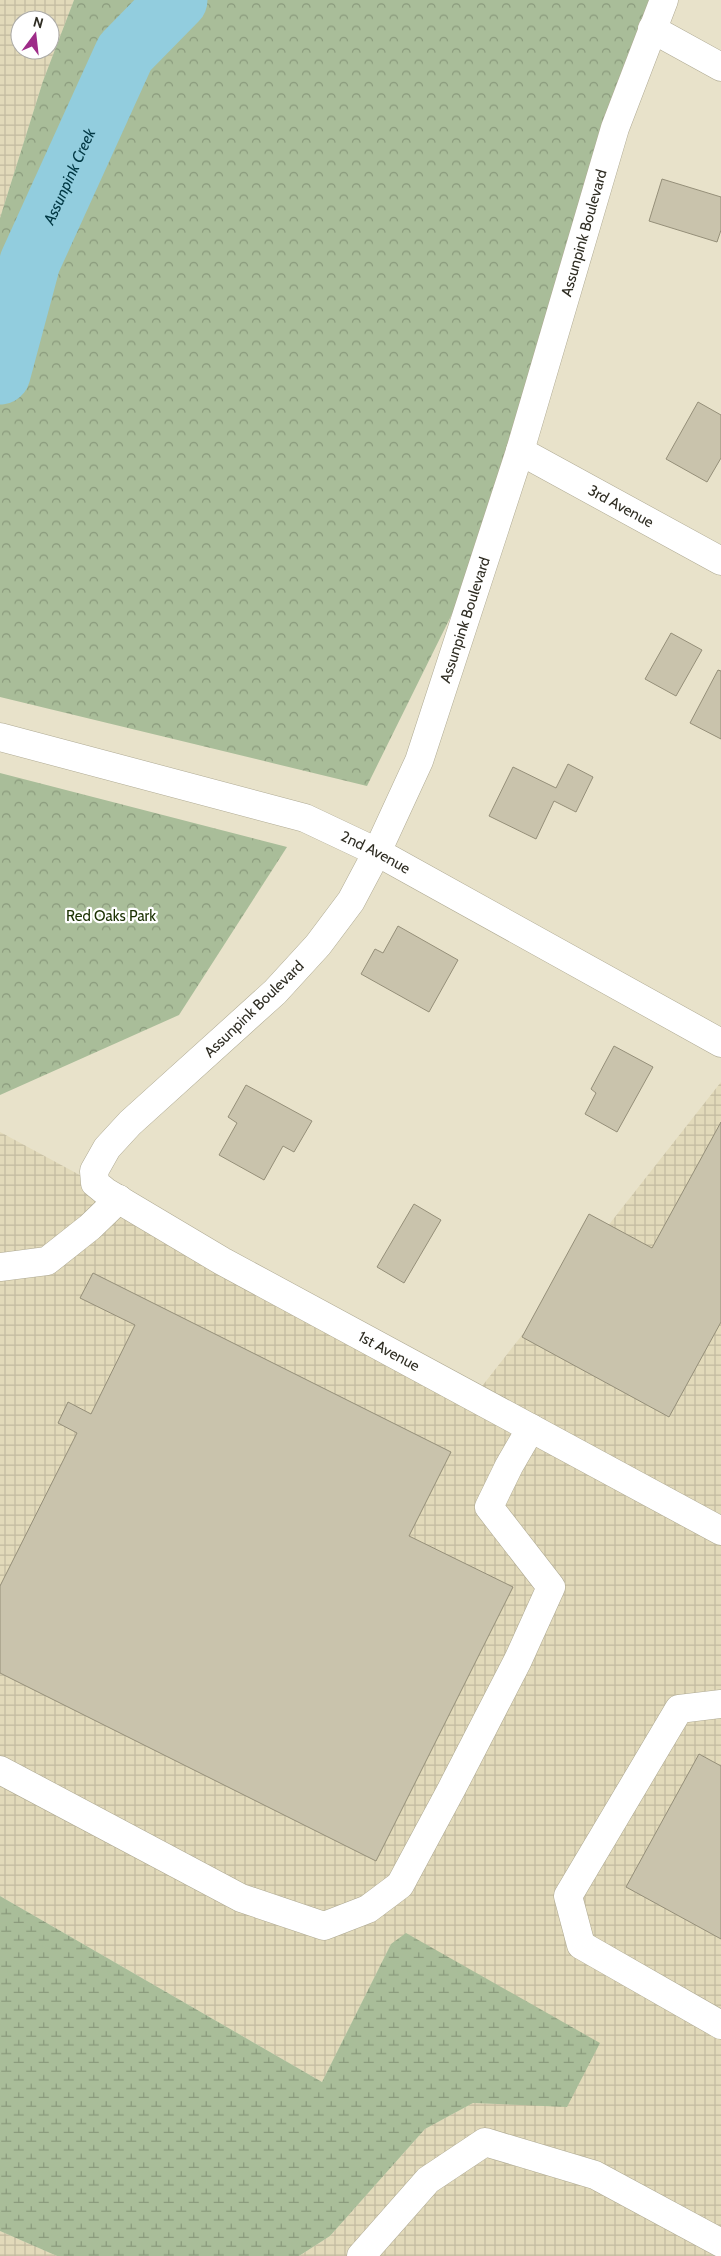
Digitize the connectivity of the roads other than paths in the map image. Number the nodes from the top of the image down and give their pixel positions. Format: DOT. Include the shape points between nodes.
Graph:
graph roads {
  1 [pos="664,0"];
  2 [pos="652,29"];
  3 [pos="721,67"];
  4 [pos="520,451"];
  5 [pos="721,561"];
  6 [pos="0,737"];
  7 [pos="377,852"];
  8 [pos="721,1043"];
  9 [pos="107,1148"];
  10 [pos="119,1199"];
  11 [pos="0,1267"];
  12 [pos="531,1428"];
  13 [pos="721,1531"];
  14 [pos="721,1704"];
  15 [pos="0,1770"];
  16 [pos="721,2025"];
  17 [pos="721,2243"];
  18 [pos="361,2256"];
  1 -- 2 [label="street, Assunpink Boulevard"];
  2 -- 3 [label="street"];
  2 -- 4 [label="street, Assunpink Boulevard" via="615,128"];
  4 -- 5 [label="street, 3rd Avenue"];
  4 -- 7 [label="street, Assunpink Boulevard" via="419,761"];
  6 -- 7 [label="street, 2nd Avenue" via="305,818"];
  7 -- 8 [label="street, 2nd Avenue"];
  7 -- 9 [label="street, Assunpink Boulevard" via="351,901 318,945 275,992 130,1123"];
  9 -- 10 [label="street, 1st Avenue" via="94,1172 95,1183"];
  10 -- 11 [label="street" via="48,1262"];
  10 -- 12 [label="street, 1st Avenue" via="222,1261"];
  12 -- 13 [label="street, 1st Avenue"];
  12 -- 15 [label="street" via="489,1507 551,1587 518,1660 400,1885 368,1909 324,1926 241,1898"];
  14 -- 16 [label="street" via="679,1709 568,1896 582,1945"];
  17 -- 18 [label="street" via="595,2175 485,2142 428,2180"];
}
